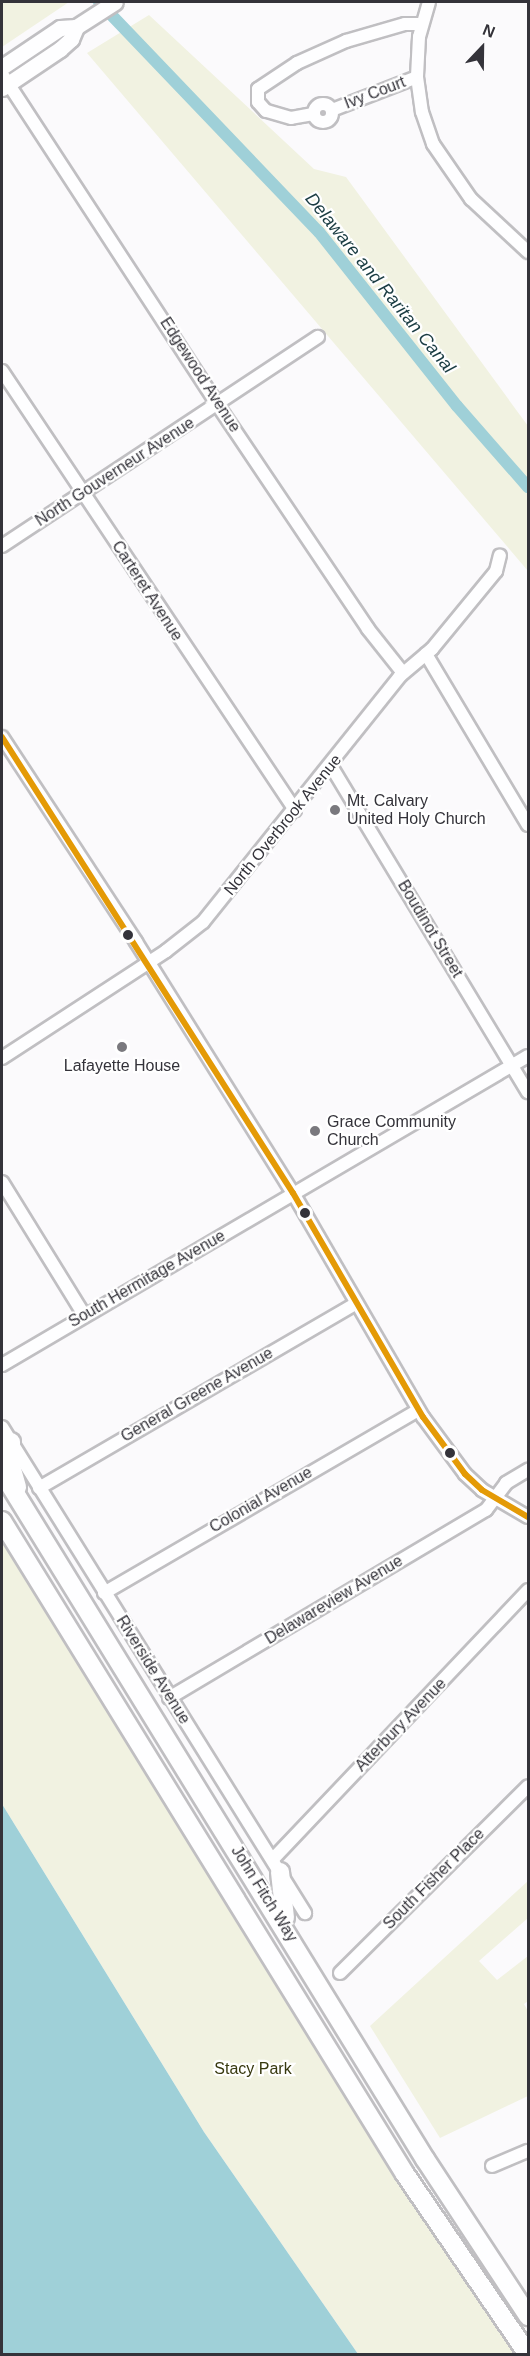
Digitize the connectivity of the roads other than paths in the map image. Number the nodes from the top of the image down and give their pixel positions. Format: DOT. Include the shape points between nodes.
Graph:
graph roads {
  1 [pos="115,2"];
  2 [pos="429,2"];
  3 [pos="422,24"];
  4 [pos="76,27"];
  5 [pos="2,67"];
  6 [pos="417,77"];
  7 [pos="3,82"];
  8 [pos="528,252"];
  9 [pos="318,337"];
  10 [pos="2,371"];
  11 [pos="217,404"];
  12 [pos="82,492"];
  13 [pos="2,546"];
  14 [pos="500,555"];
  15 [pos="426,654"];
  16 [pos="403,673"];
  17 [pos="2,737"];
  18 [pos="331,766"];
  19 [pos="295,810"];
  20 [pos="528,825"];
  21 [pos="149,962"];
  22 [pos="528,1056"];
  23 [pos="2,1058"];
  24 [pos="513,1065"];
  25 [pos="528,1092"];
  26 [pos="2,1182"];
  27 [pos="293,1192"];
  28 [pos="356,1304"];
  29 [pos="84,1315"];
  30 [pos="2,1365"];
  31 [pos="418,1410"];
  32 [pos="6,1434"];
  33 [pos="528,1470"];
  34 [pos="2,1472"];
  35 [pos="39,1488"];
  36 [pos="495,1497"];
  37 [pos="23,1506"];
  38 [pos="528,1517"];
  39 [pos="2,1521"];
  40 [pos="528,1590"];
  41 [pos="104,1593"];
  42 [pos="169,1698"];
  43 [pos="528,1786"];
  44 [pos="277,1865"];
  45 [pos="305,1913"];
  46 [pos="288,1932"];
  47 [pos="340,1973"];
  48 [pos="528,2151"];
  49 [pos="492,2166"];
  50 [pos="528,2316"];
  51 [pos="528,2355"];
  1 -- 4 [label="main road"];
  2 -- 3 [label="street"];
  3 -- 6 [label="street"];
  3 -- 6 [label="street, Ivy Court" via="395,26 346,41 297,63 258,89 258,102 266,111 291,118 313,114 323,122 330,118 332,110"];
  4 -- 5 [label="main road" via="60,28"];
  4 -- 7 [label="main road" via="60,50"];
  6 -- 8 [label="street" via="427,128 444,165 471,199"];
  7 -- 11 [label="street, Edgewood Avenue"];
  9 -- 11 [label="street, North Gouverneur Avenue"];
  10 -- 12 [label="street, Carteret Avenue"];
  11 -- 12 [label="street, North Gouverneur Avenue"];
  11 -- 16 [label="street, Edgewood Avenue" via="368,629"];
  12 -- 13 [label="street, North Gouverneur Avenue"];
  12 -- 19 [label="street, Carteret Avenue"];
  14 -- 15 [label="street" via="496,571"];
  15 -- 16 [label="street, North Overbrook Avenue"];
  15 -- 20 [label="street"];
  16 -- 18 [label="street, North Overbrook Avenue"];
  17 -- 21 [label="street"];
  18 -- 19 [label="street, North Overbrook Avenue"];
  18 -- 24 [label="street, Boudinot Street"];
  19 -- 21 [label="street, North Overbrook Avenue" via="202,922"];
  21 -- 23 [label="street, North Overbrook Avenue"];
  21 -- 27 [label="street"];
  22 -- 24 [label="street, South Hermitage Avenue"];
  24 -- 25 [label="street, Boudinot Street"];
  24 -- 27 [label="street, South Hermitage Avenue"];
  26 -- 29 [label="street"];
  27 -- 28 [label="street"];
  27 -- 29 [label="street, South Hermitage Avenue"];
  28 -- 31 [label="street"];
  28 -- 35 [label="street, General Greene Avenue"];
  29 -- 30 [label="street, South Hermitage Avenue"];
  31 -- 36 [label="street" via="465,1474"];
  31 -- 41 [label="street, Colonial Avenue"];
  32 -- 35 [label="street, Riverside Avenue"];
  32 -- 37 [label="highway"];
  33 -- 36 [label="street, Delawareview Avenue" via="506,1483"];
  34 -- 37 [label="highway, John Fitch Way"];
  35 -- 41 [label="street, Riverside Avenue"];
  36 -- 38 [label="street"];
  36 -- 42 [label="street, Delawareview Avenue" via="486,1510"];
  37 -- 46 [label="highway, John Fitch Way"];
  39 -- 51 [label="highway, John Fitch Way" via="405,2174"];
  40 -- 44 [label="street, Atterbury Avenue"];
  41 -- 42 [label="street, Riverside Avenue"];
  42 -- 44 [label="street, Riverside Avenue"];
  43 -- 47 [label="street, South Fisher Place"];
  44 -- 45 [label="street, Riverside Avenue"];
  44 -- 46 [label="highway"];
  46 -- 50 [label="highway, John Fitch Way" via="425,2159"];
  48 -- 49 [label="street"];
}
